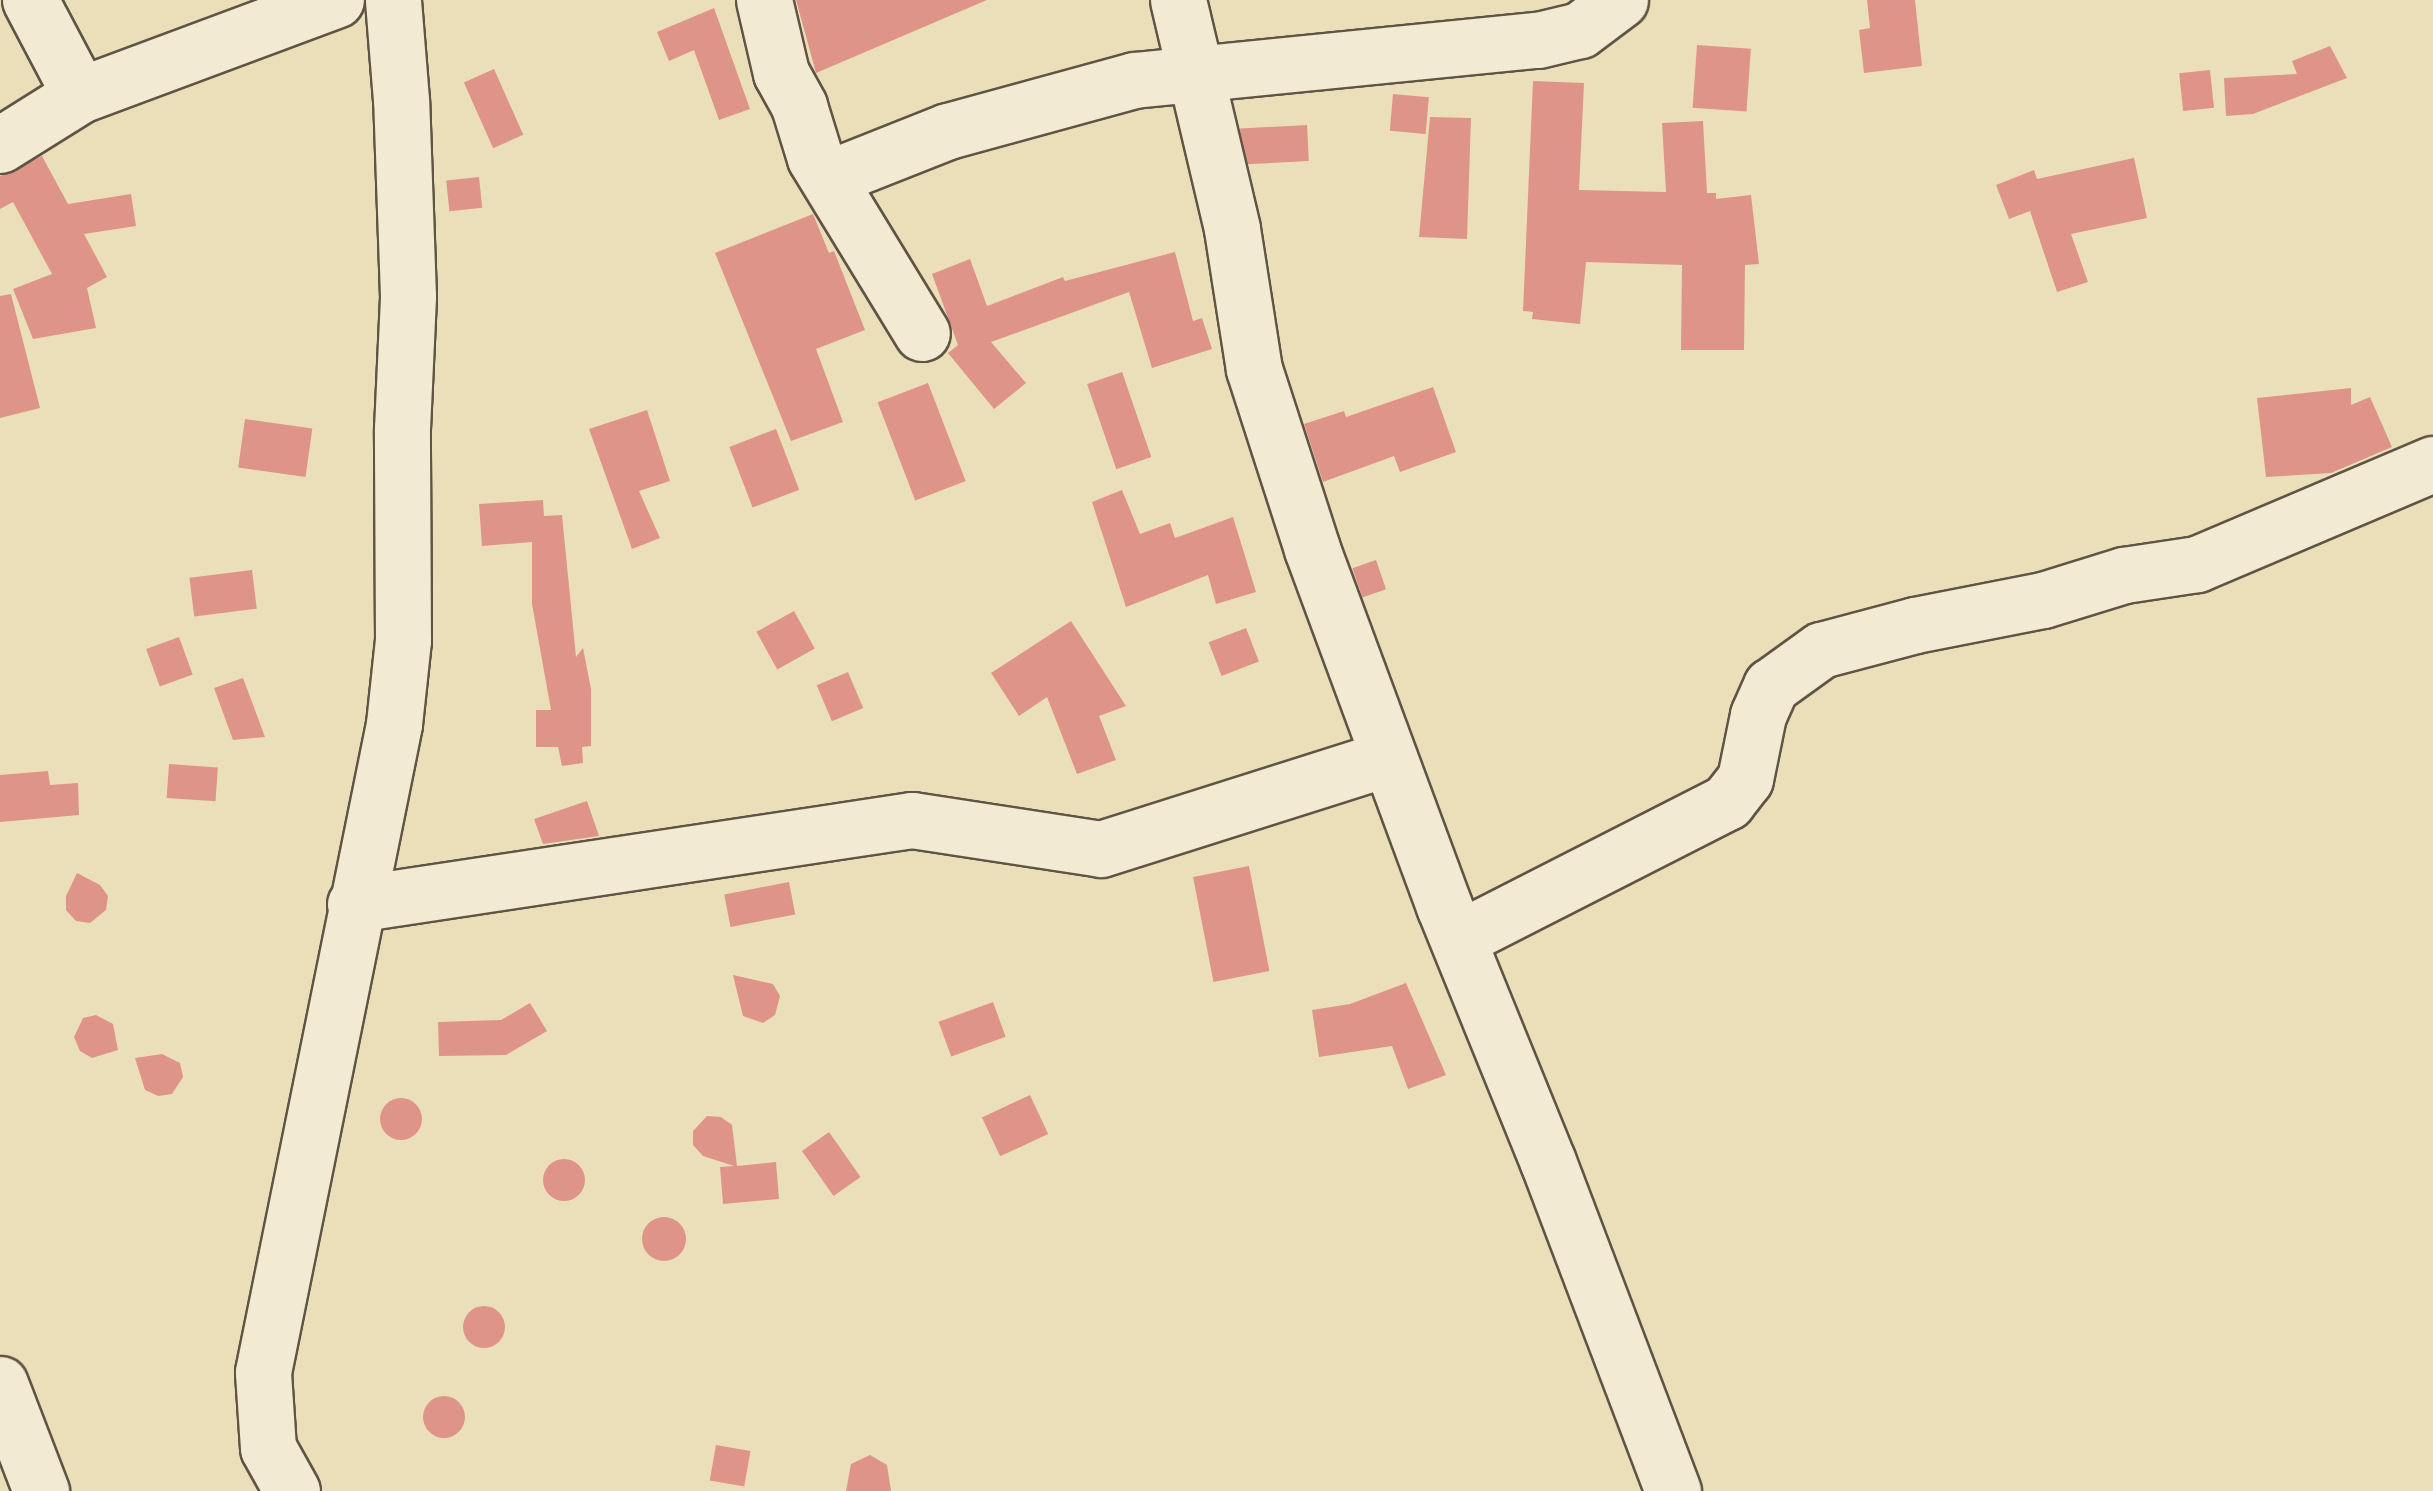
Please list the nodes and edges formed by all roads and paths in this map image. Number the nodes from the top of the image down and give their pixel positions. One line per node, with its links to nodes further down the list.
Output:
1 (30, 0): 8 (street)
2 (393, 0): 14 (street)
3 (764, 0): 10 (street)
4 (1178, 0): 7 (street)
5 (1620, 0): 7 (street)
6 (315, 4): 8 (street)
7 (1193, 70): 10 (street); 13 (street)
8 (80, 95): 9 (street)
9 (0, 145)
10 (829, 178): 11 (street)
11 (922, 333)
12 (2433, 464): 15 (street)
13 (1388, 758): 14 (street); 15 (street)
14 (355, 904): 18 (street)
15 (1460, 938): 19 (street)
16 (0, 1384): 17 (street)
17 (21, 1464)
18 (292, 1491)
19 (1673, 1491)

